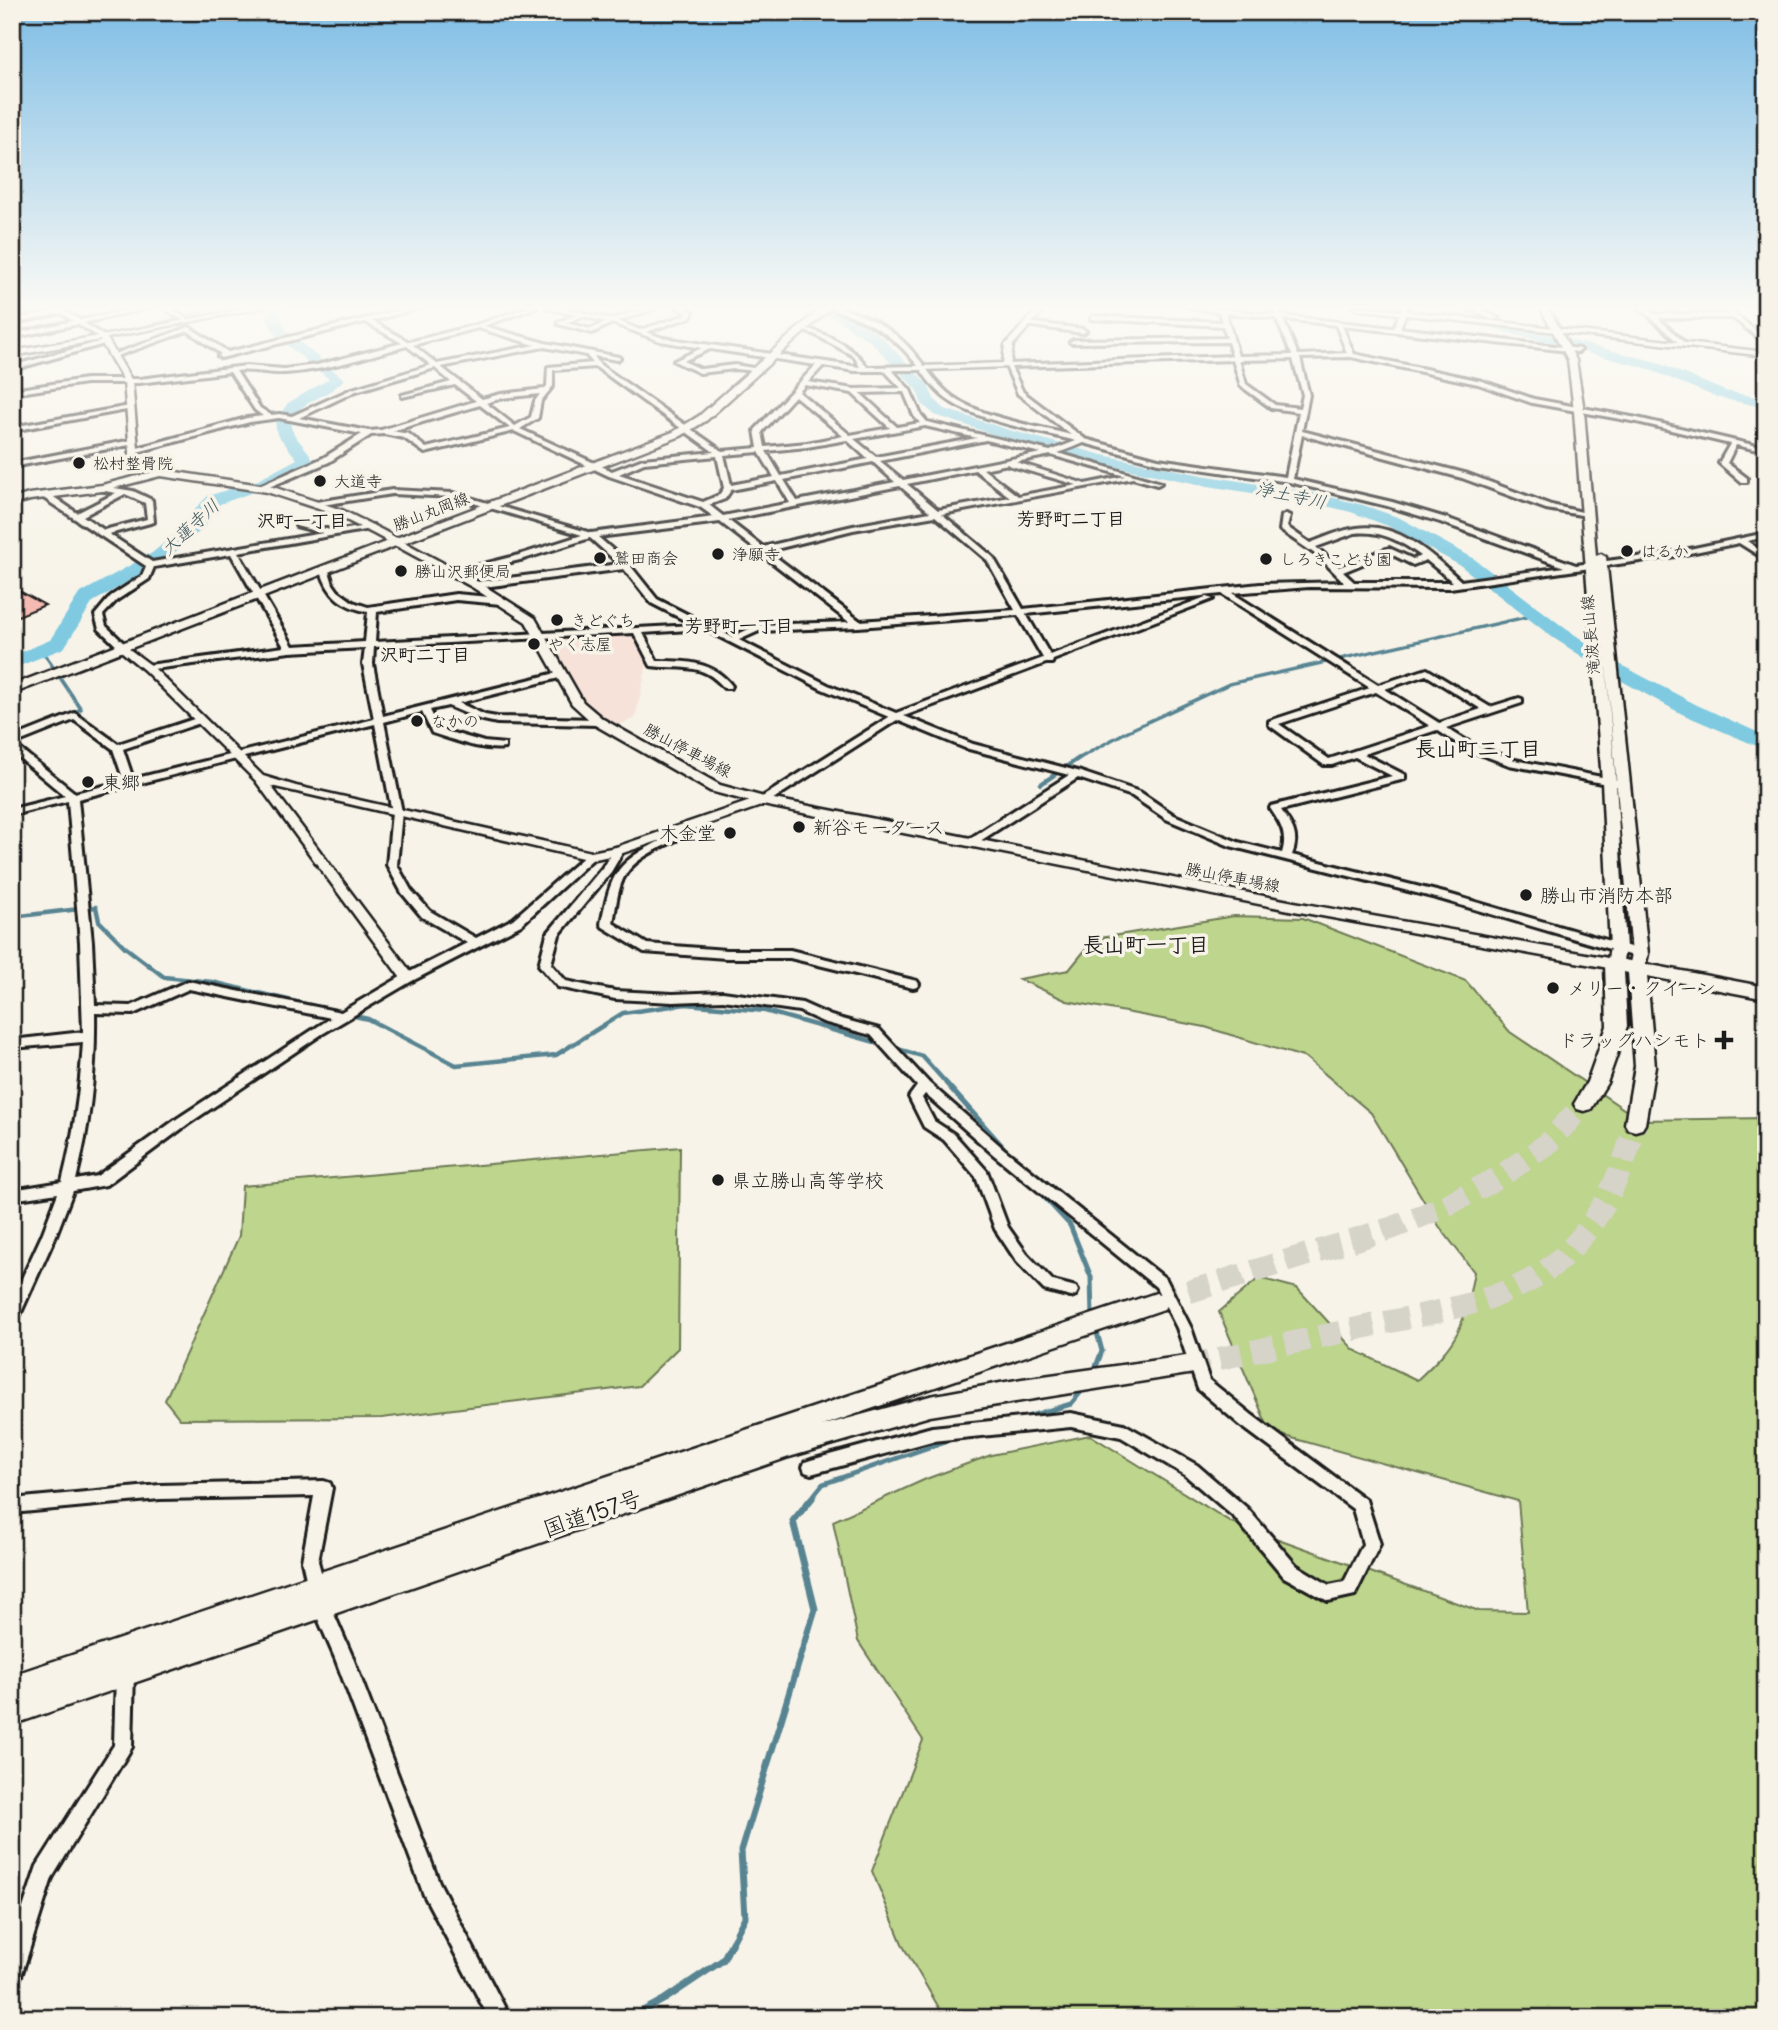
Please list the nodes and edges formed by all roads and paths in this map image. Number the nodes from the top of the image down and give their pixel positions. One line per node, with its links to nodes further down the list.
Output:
1 (130, 402): 19 (main road)
2 (252, 402): 22 (street)
3 (328, 402): 23 (street)
4 (485, 402): 18 (street)
5 (538, 402): 28 (street)
6 (650, 402): 27 (street)
7 (721, 402): 27 (main road, 勝山丸岡線)
8 (786, 402): 38 (street)
9 (806, 402): 33 (street)
10 (866, 402): 29 (street)
11 (912, 402): 25 (street)
12 (953, 402): 35 (street)
13 (1031, 402): 35 (street)
14 (1266, 402): 20 (street)
15 (1304, 402): 20 (street)
16 (1535, 402): 21 (street)
17 (1581, 402): 21 (main road, 滝波長山線)
18 (482, 403): 28 (street); 30 (street)
19 (130, 408): 26 (street); 37 (main road)
20 (1302, 410): 31 (street)
21 (1583, 412): 36 (street); 68 (main road, 滝波長山線); 86 (main road, 滝波長山線)
22 (269, 417): 23 (street); 37 (street)
23 (295, 417): 32 (street)
24 (12, 418): 26 (street)
25 (925, 424): 29 (street); 34 (street)
26 (14, 428)
27 (688, 428): 41 (street); 45 (main road, 勝山丸岡線)
28 (515, 429): 30 (street); 45 (street)
29 (895, 429): 33 (street)
30 (382, 432): 32 (street)
31 (1298, 432): 51 (street); 68 (street)
32 (369, 433): 57 (street)
33 (849, 438): 38 (street); 42 (street)
34 (990, 438): 40 (street); 42 (street)
35 (1083, 441): 40 (street); 51 (street)
36 (1733, 444): 39 (street); 52 (street)
37 (133, 447): 44 (street); 47 (main road, 勝山停車場線)
38 (762, 450): 41 (street); 50 (street)
39 (1766, 450)
40 (1053, 452): 43 (street); 49 (street)
41 (720, 453): 48 (street); 58 (street)
42 (875, 461): 50 (street); 54 (street)
43 (1007, 462): 46 (street); 55 (street)
44 (12, 464)
45 (595, 467): 48 (street); 66 (main road, 勝山丸岡線)
46 (977, 468): 54 (street); 61 (street)
47 (160, 473): 56 (street); 57 (main road, 勝山停車場線)
48 (612, 474): 64 (street)
49 (1133, 477): 53 (street); 55 (street)
50 (780, 479): 58 (street); 65 (street)
51 (1289, 480): 88 (street)
52 (1744, 480)
53 (1157, 483)
54 (900, 484): 65 (street); 67 (street)
55 (1082, 485): 61 (street)
56 (102, 488): 59 (street); 60 (street)
57 (262, 488): 63 (main road, 勝山停車場線)
58 (728, 488): 64 (street)
59 (124, 492): 69 (street); 74 (street)
60 (46, 495): 62 (street); 69 (street)
61 (1017, 499): 67 (street)
62 (12, 502)
63 (316, 504): 66 (street); 73 (main road, 勝山停車場線)
64 (703, 505): 71 (street)
65 (795, 505): 71 (street)
66 (491, 507): 76 (street); 78 (main road, 勝山丸岡線)
67 (939, 514): 81 (street); 99 (street)
68 (1587, 514): 86 (main road, 滝波長山線)
69 (77, 516): 74 (street)
70 (1286, 516): 80 (street)
71 (721, 519): 76 (street); 81 (street)
72 (299, 524): 75 (street)
73 (370, 527): 75 (street); 78 (main road, 勝山停車場線)
74 (103, 533): 85 (street)
75 (333, 534): 82 (street)
76 (591, 535): 87 (street); 91 (street)
77 (1766, 535): 79 (street)
78 (398, 542): 90 (main road, 勝山丸岡線); 91 (main road, 勝山停車場線)
79 (1742, 542): 84 (street); 86 (street)
80 (1309, 546): 83 (street); 89 (street)
81 (760, 550): 100 (street)
82 (234, 552): 85 (street); 96 (street)
83 (1428, 556): 89 (street); 94 (street)
84 (1766, 558)
85 (150, 565): 106 (street)
86 (1596, 565): 88 (street); 112 (main road, 滝波長山線); 112 (main road, 滝波長山線)
87 (626, 566): 92 (street); 101 (street)
88 (1576, 568): 94 (street)
89 (1340, 570): 93 (street)
90 (325, 571): 96 (main road, 勝山丸岡線); 98 (street)
91 (452, 573): 92 (main road, 勝山停車場線)
92 (476, 584): 97 (main road, 勝山停車場線)
93 (1351, 584): 94 (street); 95 (street)
94 (1460, 584)
95 (1225, 592): 99 (street); 108 (street); 113 (street)
96 (257, 597): 106 (main road, 勝山丸岡線); 107 (street)
97 (501, 601): 98 (street); 103 (main road, 勝山停車場線)
98 (373, 610): 105 (street)
99 (1023, 612): 100 (street); 108 (street)
100 (858, 624): 104 (street)
101 (703, 627): 102 (street); 104 (street)
102 (638, 632): 103 (street); 111 (street)
103 (542, 636): 105 (street); 110 (main road, 勝山停車場線)
104 (731, 640): 119 (street)
105 (371, 644): 107 (street); 121 (street)
106 (125, 649): 109 (street); 114 (main road, 勝山丸岡線)
107 (290, 649): 109 (street)
108 (1049, 661): 119 (street)
109 (148, 668): 120 (street)
110 (560, 675): 116 (street); 122 (main road, 勝山停車場線)
111 (727, 686)
112 (1606, 686): 131 (main road, 滝波長山線); 133 (main road, 滝波長山線)
113 (1376, 687): 118 (street); 123 (street); 128 (street)
114 (12, 690)
115 (1519, 701): 118 (street)
116 (450, 703): 117 (street); 122 (street)
117 (425, 709): 121 (street); 125 (street)
118 (1489, 710): 123 (street)
119 (898, 715): 129 (street); 135 (street)
120 (201, 720): 126 (street); 127 (street)
121 (378, 721): 127 (street); 137 (street)
122 (599, 722): 135 (main road, 勝山停車場線)
123 (1440, 728): 128 (street); 131 (street)
124 (13, 746): 126 (street); 134 (street)
125 (502, 746)
126 (117, 748): 132 (street)
127 (236, 755): 130 (street); 132 (street)
128 (1358, 755): 142 (street)
129 (1077, 774): 139 (street); 142 (street)
130 (259, 778): 137 (street); 146 (street)
131 (1609, 782): 133 (street); 144 (main road, 滝波長山線)
132 (130, 783): 134 (street)
133 (1624, 784): 145 (main road, 滝波長山線)
134 (73, 797): 136 (street); 149 (street)
135 (763, 800): 138 (street); 139 (main road, 勝山停車場線)
136 (12, 812)
137 (397, 812): 141 (street); 143 (street)
138 (693, 826): 140 (street); 147 (street)
139 (973, 841): 144 (main road, 勝山停車場線)
140 (619, 850): 141 (street); 153 (street)
141 (591, 856): 143 (street)
142 (1285, 858): 144 (street)
143 (476, 943): 146 (street)
144 (1616, 956): 145 (main road); 154 (main road)
145 (1638, 960): 148 (main road); 155 (main road)
146 (408, 978): 150 (street)
147 (913, 984)
148 (1766, 993)
149 (88, 1009): 150 (street); 151 (street)
150 (342, 1016): 156 (street)
151 (88, 1036): 152 (street); 156 (street)
152 (12, 1044)
153 (924, 1086): 158 (street); 162 (street)
154 (1584, 1104)
155 (1635, 1124)
156 (68, 1186): 157 (street); 160 (street)
157 (12, 1195)
158 (1071, 1291)
159 (1156, 1302): 164 (main road, 国道157号)
160 (12, 1317)
161 (1186, 1366): 164 (main road, 国道157号)
162 (811, 1466)
163 (12, 1506): 164 (street)
164 (318, 1596): 165 (main road, 国道157号); 169 (street)
165 (125, 1662): 166 (main road, 国道157号); 167 (main road, 国道157号); 168 (street)
166 (12, 1689)
167 (12, 1712)
168 (12, 1973)
169 (499, 2018)

